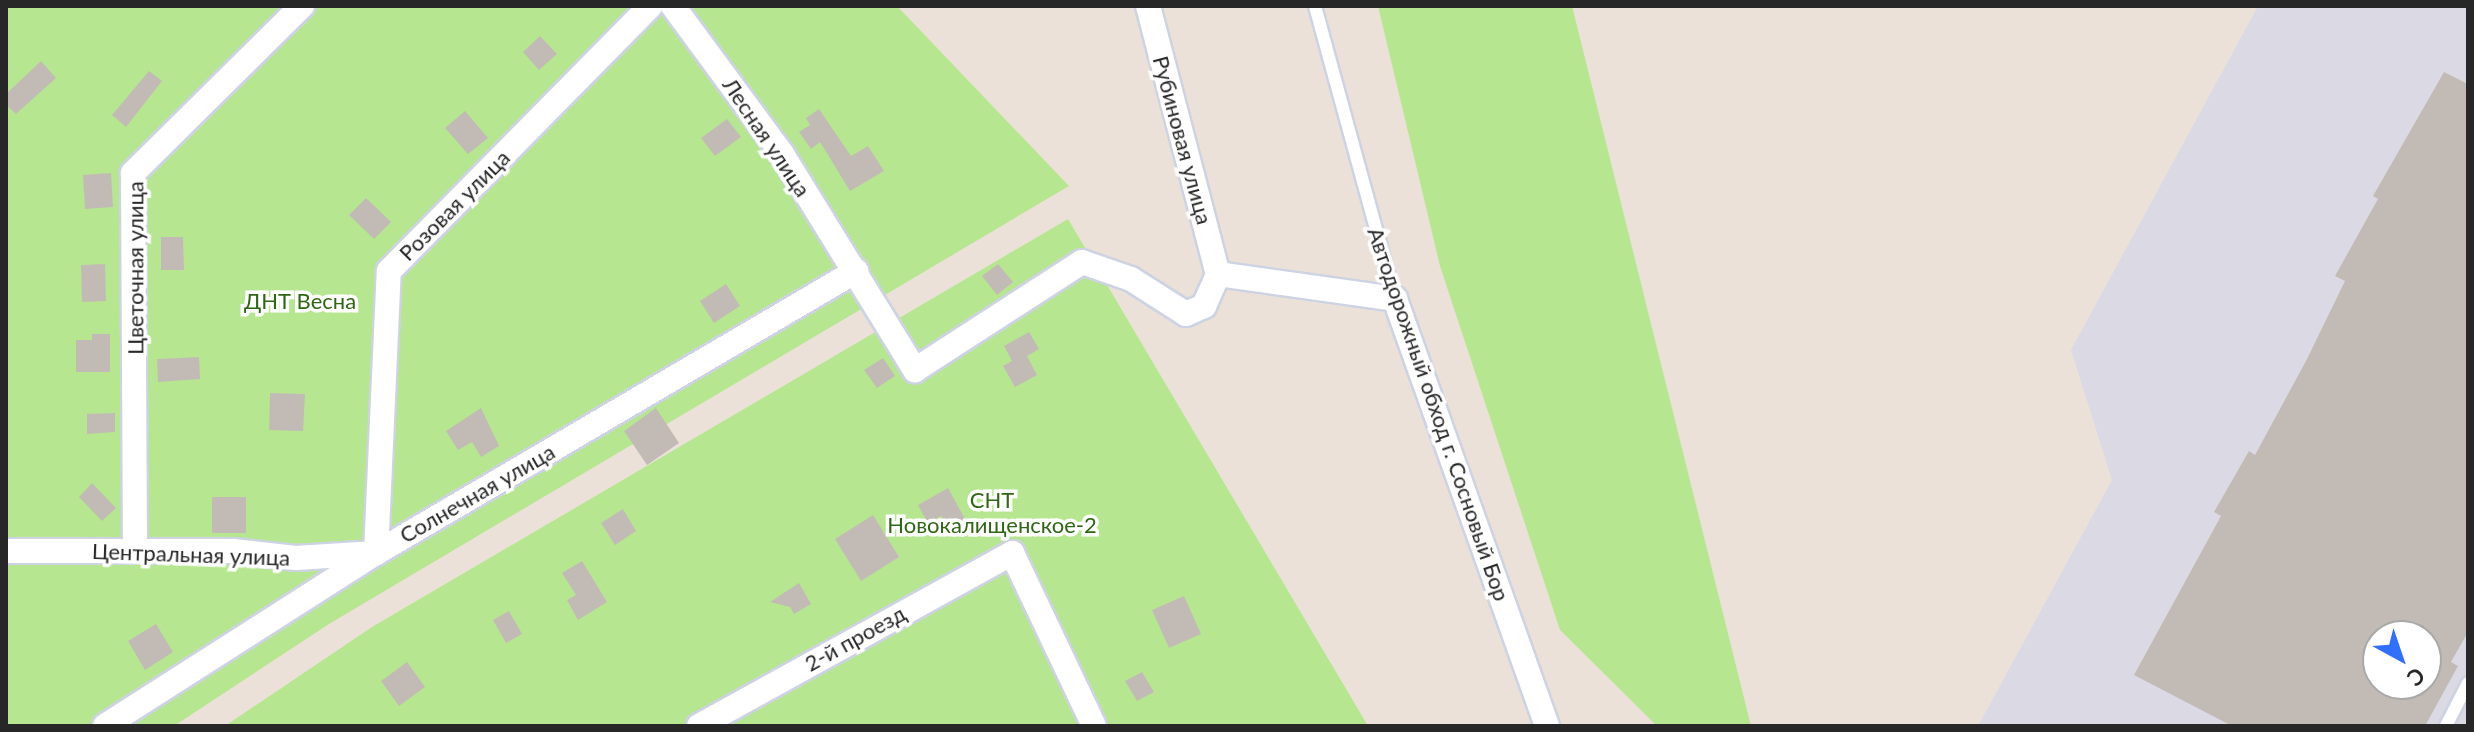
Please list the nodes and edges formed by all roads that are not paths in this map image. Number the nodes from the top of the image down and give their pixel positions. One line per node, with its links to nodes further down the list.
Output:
1 (302, 6): 10 (street, Цветочная улица)
2 (650, 6): 11 (street, Розовая улица)
3 (673, 6): 6 (street, Лесная улица)
4 (1148, 6): 7 (street, Рубиновая улица)
5 (1315, 6): 8 (lane, Автодорожный обход г. Сосновый Бор)
6 (856, 271): 7 (street, Лесная улица); 11 (street, Солнечная улица)
7 (1218, 274): 8 (street)
8 (1395, 299): 16 (street, Автодорожный обход г. Сосновый Бор)
9 (6, 551): 10 (street, Центральная улица)
10 (135, 551): 11 (street, Центральная улица)
11 (376, 553): 13 (street, Солнечная улица)
12 (2468, 683): 17 (lane)
13 (105, 726)
14 (699, 726): 15 (street, 2-й проезд)
15 (1094, 726)
16 (1547, 726)
17 (2446, 726)

